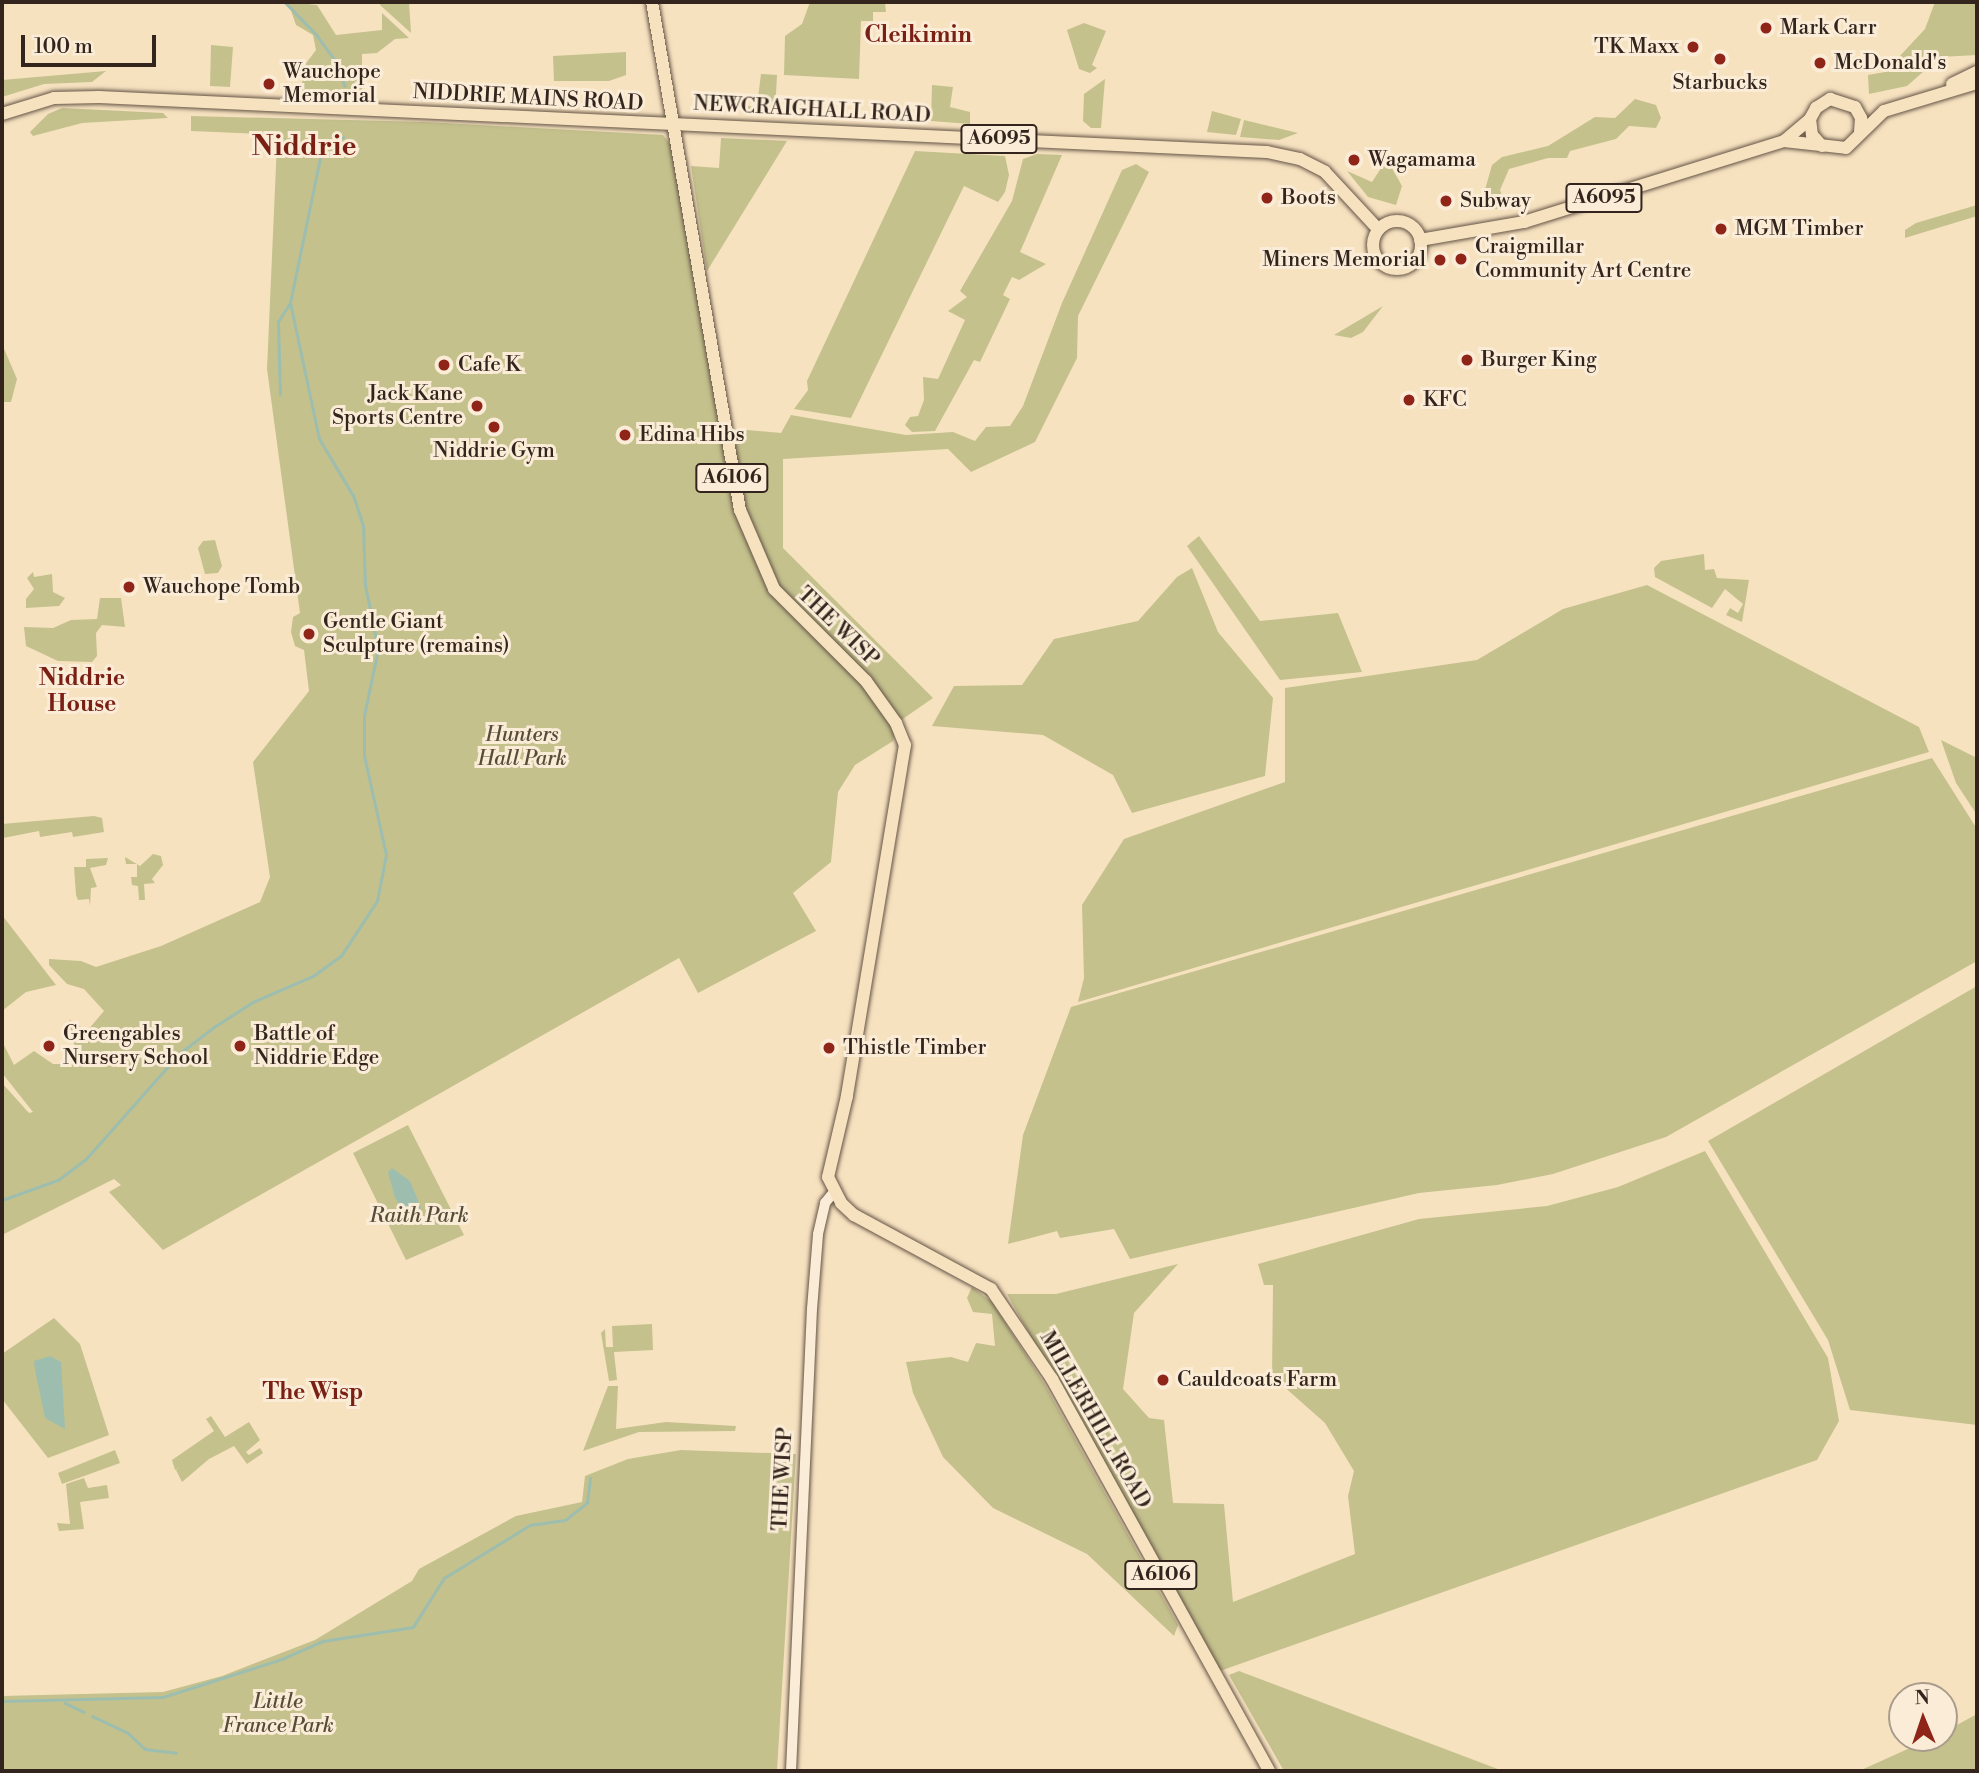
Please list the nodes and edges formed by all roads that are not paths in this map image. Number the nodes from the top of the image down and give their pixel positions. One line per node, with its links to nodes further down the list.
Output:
1 (652, 2): 9 (main road, A6106)
2 (1977, 72): 4 (main road)
3 (1977, 83): 4 (main road, A6095)
4 (1924, 98): 6 (main road, A6095)
5 (1855, 107): 6 (main road, A6095); 8 (main road, A6095); 10 (main road)
6 (1884, 111): 10 (main road, A6095)
7 (2, 114): 9 (main road, NIDDRIE MAINS ROAD / A6095)
8 (1810, 119): 11 (main road, A6095); 12 (main road)
9 (677, 123): 13 (main road, NEWCRAIGHALL ROAD / A6095); 15 (main road, THE WISP / A6106)
10 (1860, 132): 12 (main road, A6095)
11 (1784, 141): 12 (main road, A6095); 14 (main road, A6095)
12 (1823, 147)
13 (1378, 229): 14 (main road); 14 (main road)
14 (1420, 240)
15 (834, 1192): 16 (street, THE WISP); 17 (main road, MILLERHILL ROAD / A6106)
16 (792, 1771)
17 (1269, 1771)

